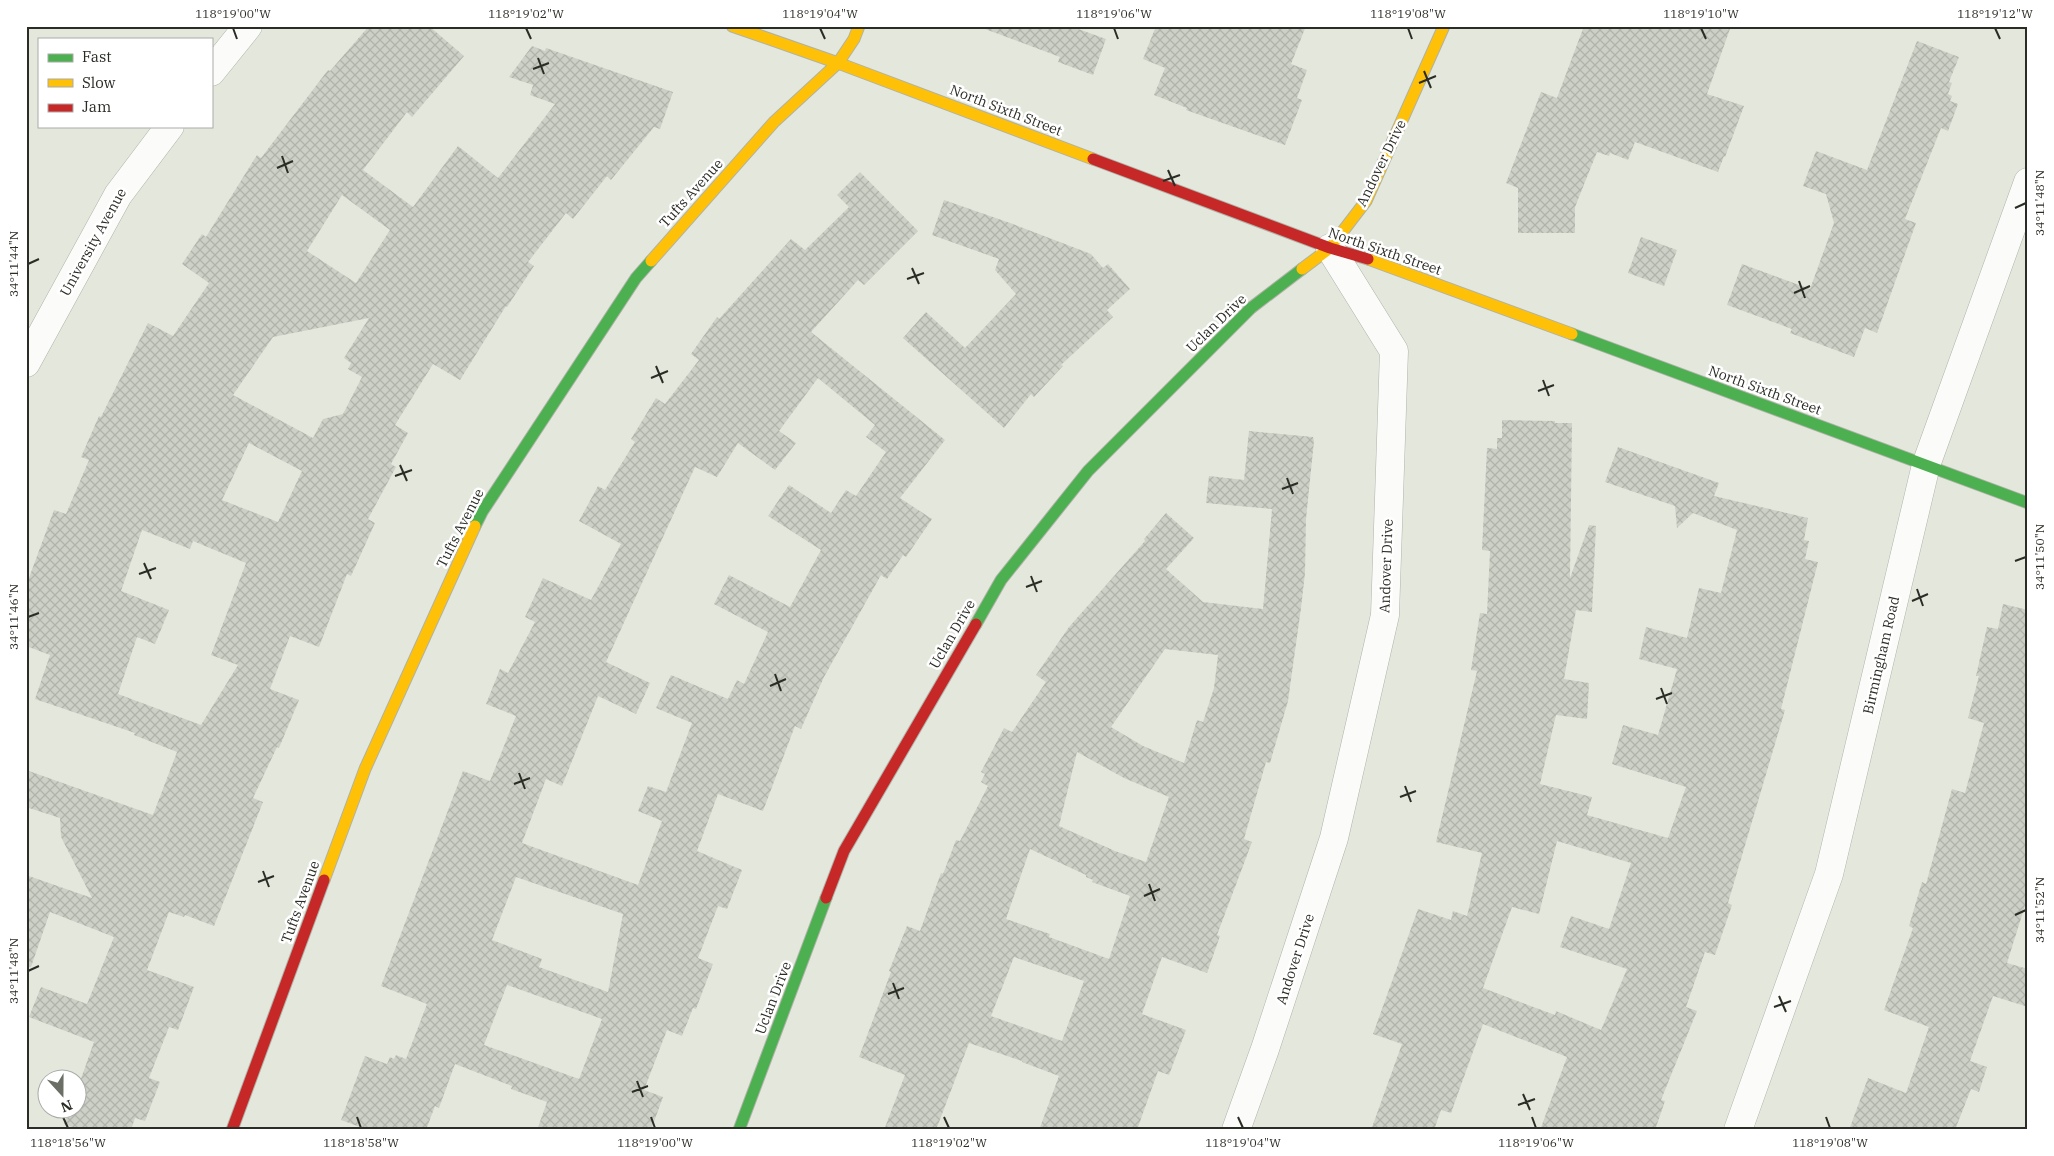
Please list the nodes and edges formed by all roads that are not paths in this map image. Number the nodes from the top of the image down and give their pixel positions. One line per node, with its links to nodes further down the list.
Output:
1 (248, 26): 6 (street)
2 (732, 26): 5 (street, North Sixth Street)
3 (860, 26): 5 (street, Tufts Avenue)
4 (1444, 26): 9 (street, Andover Drive)
5 (838, 63): 9 (street, North Sixth Street); 13 (street, Tufts Avenue)
6 (212, 71)
7 (168, 128): 10 (street, University Avenue)
8 (2028, 182): 11 (street, Birmingham Road)
9 (1330, 248): 11 (street, North Sixth Street); 14 (street, Uclan Drive); 15 (street, Andover Drive)
10 (26, 363)
11 (1926, 466): 12 (street, North Sixth Street); 16 (street, Birmingham Road)
12 (2028, 503)
13 (232, 1130)
14 (739, 1130)
15 (1236, 1130)
16 (1738, 1130)

